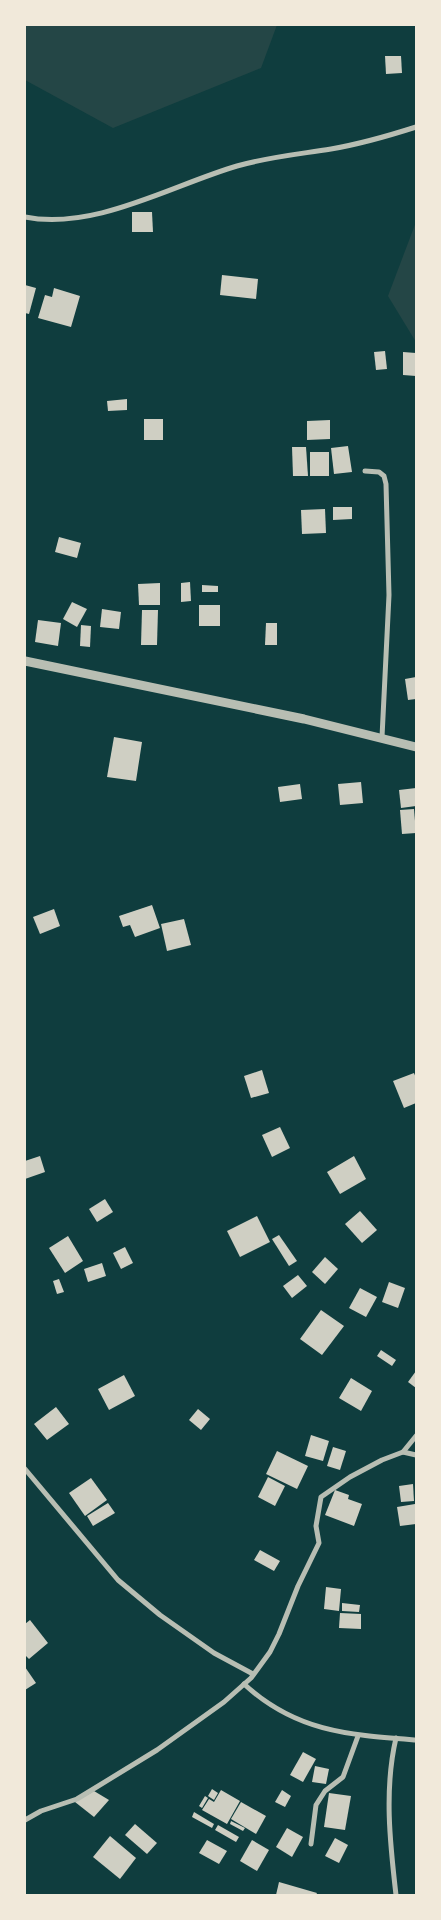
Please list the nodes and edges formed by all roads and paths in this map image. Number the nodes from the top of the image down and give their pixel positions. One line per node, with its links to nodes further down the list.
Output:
1 (416, 127): 2 (street)
2 (25, 217)
3 (365, 471): 5 (street)
4 (25, 661): 5 (street)
5 (382, 737): 6 (street)
6 (416, 747)
7 (416, 1436): 8 (street)
8 (403, 1452): 9 (street); 11 (street)
9 (416, 1455)
10 (25, 1469): 11 (street)
11 (253, 1674): 12 (street)
12 (244, 1684): 13 (street); 16 (street)
13 (358, 1736): 14 (street); 17 (street)
14 (396, 1738): 15 (street); 18 (street)
15 (416, 1740)
16 (25, 1820)
17 (311, 1844)
18 (396, 1895)

